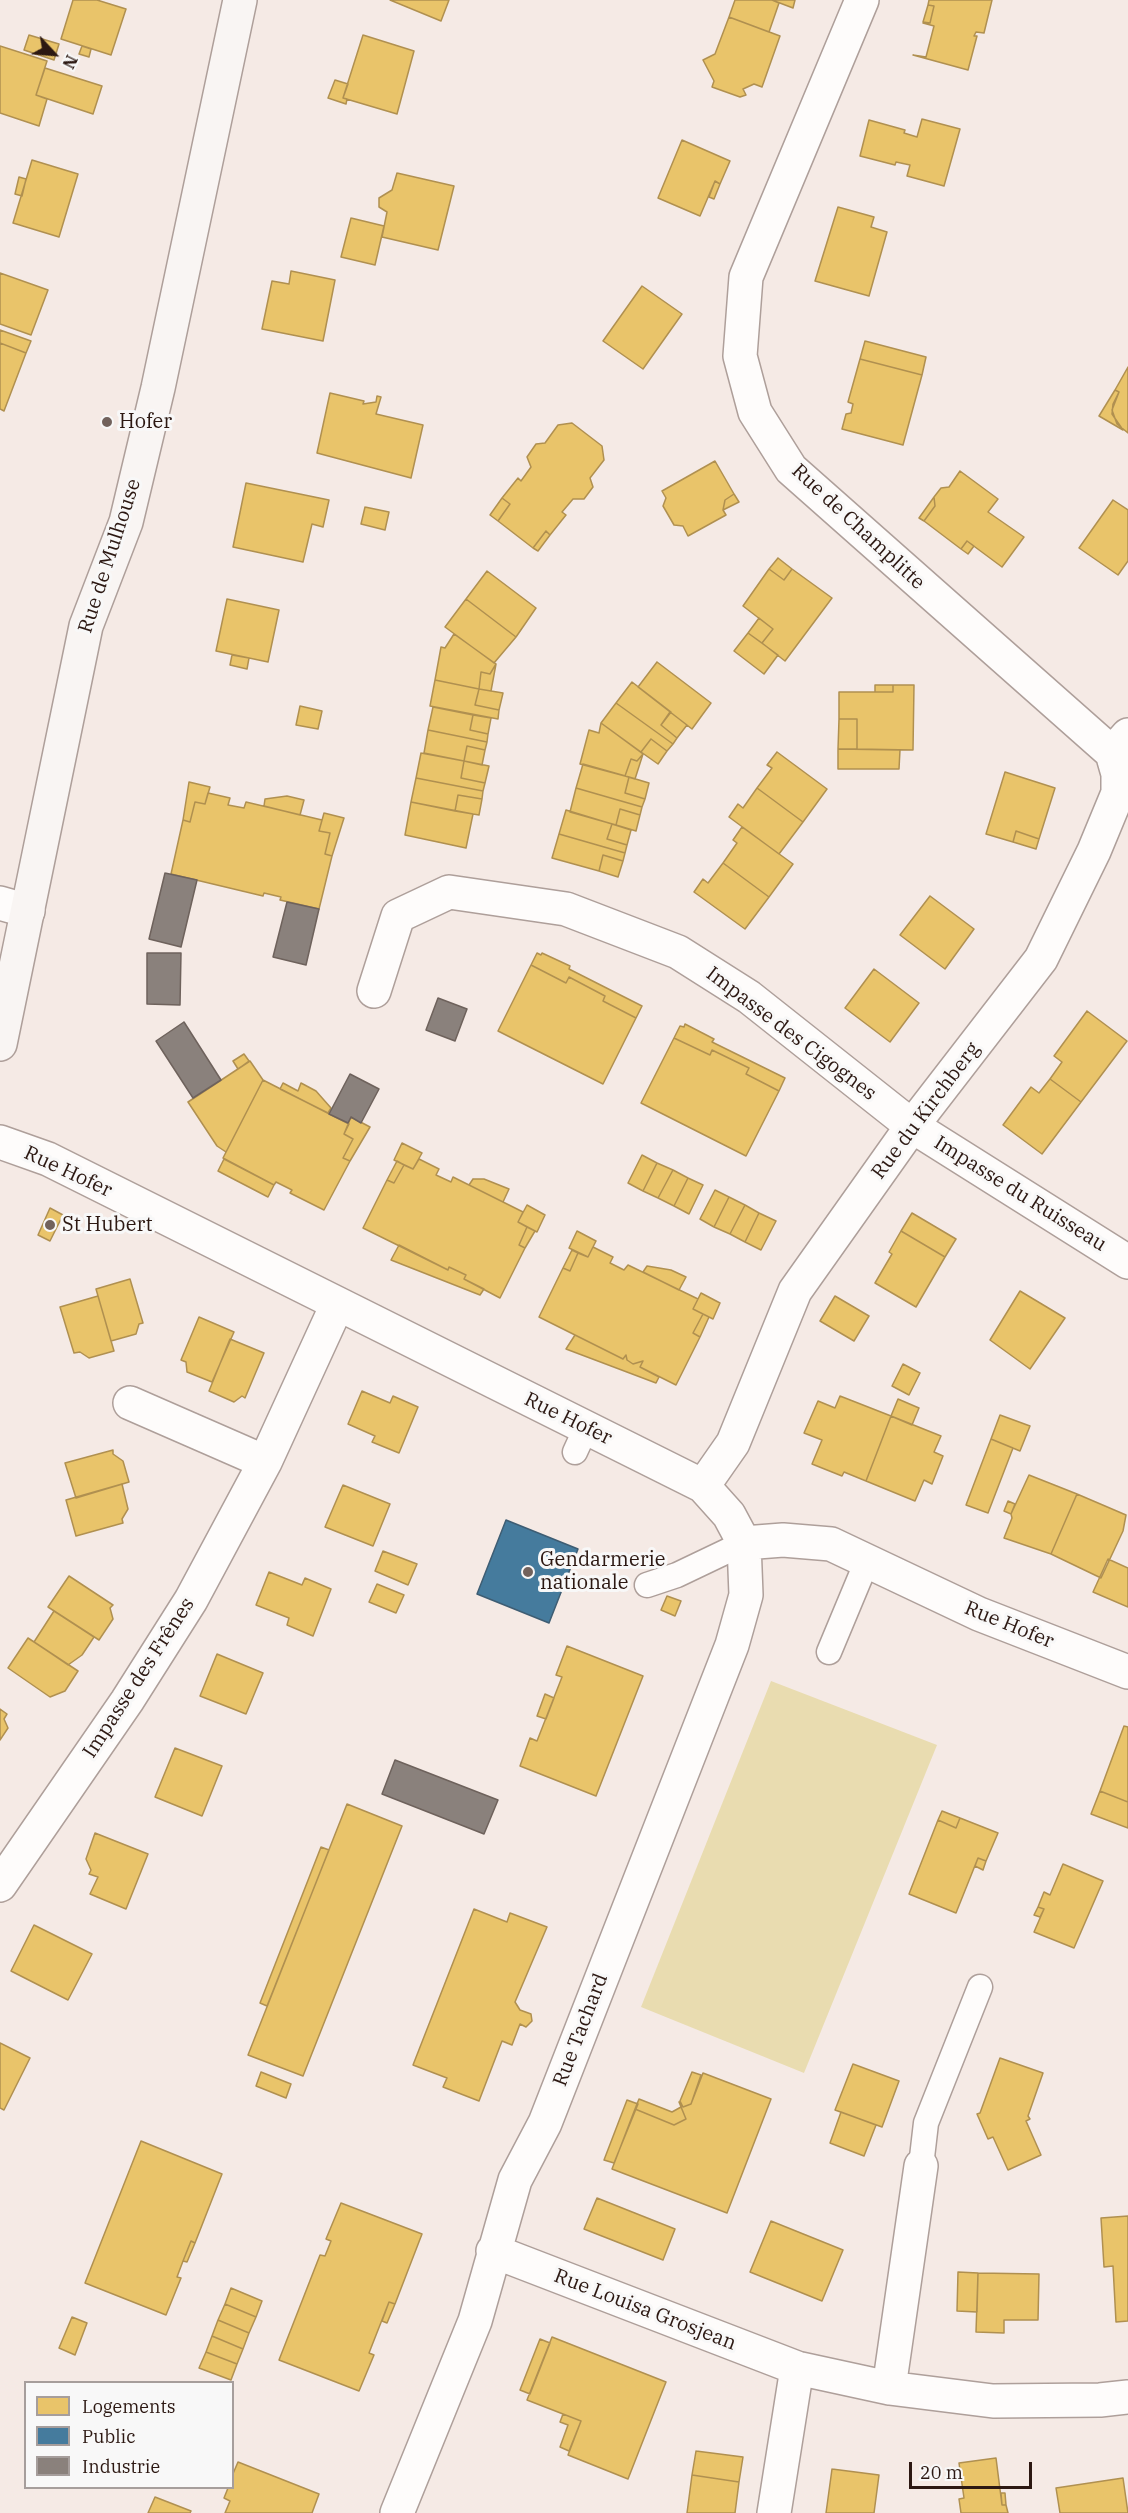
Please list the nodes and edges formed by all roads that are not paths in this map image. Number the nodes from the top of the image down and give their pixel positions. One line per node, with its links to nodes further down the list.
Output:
1 (240, 0): 4 (main road, Rue de Mulhouse)
2 (862, 0): 3 (street, Rue de Champlitte)
3 (1120, 744): 7 (street, Rue du Kirchberg)
4 (14, 907): 6 (main road, Rue de Mulhouse)
5 (374, 991): 7 (street, Impasse des Cigognes)
6 (0, 1044)
7 (912, 1126): 9 (street, Impasse du Ruisseau); 13 (street, Rue du Kirchberg)
8 (0, 1142): 10 (street, Rue Hofer)
9 (1128, 1262)
10 (337, 1305): 12 (street, Impasse des Frênes); 13 (street, Rue Hofer)
11 (130, 1403): 12 (street)
12 (265, 1462): 19 (street, Impasse des Frênes)
13 (703, 1486): 14 (street, Rue Hofer)
14 (744, 1543): 15 (street, Rue Hofer); 16 (lane); 22 (street, Rue Tachard)
15 (867, 1561): 17 (lane); 18 (street, Rue Hofer)
16 (647, 1585)
17 (829, 1652)
18 (1128, 1672)
19 (0, 1885)
20 (980, 1987): 21 (lane)
21 (921, 2166): 24 (street)
22 (493, 2251): 23 (street, Rue Louisa Grosjean); 26 (street, Rue Tachard)
23 (797, 2368): 24 (street, Rue Louisa Grosjean); 27 (street)
24 (889, 2388): 25 (street, Rue Louisa Grosjean)
25 (1128, 2397)
26 (396, 2513)
27 (774, 2513)

